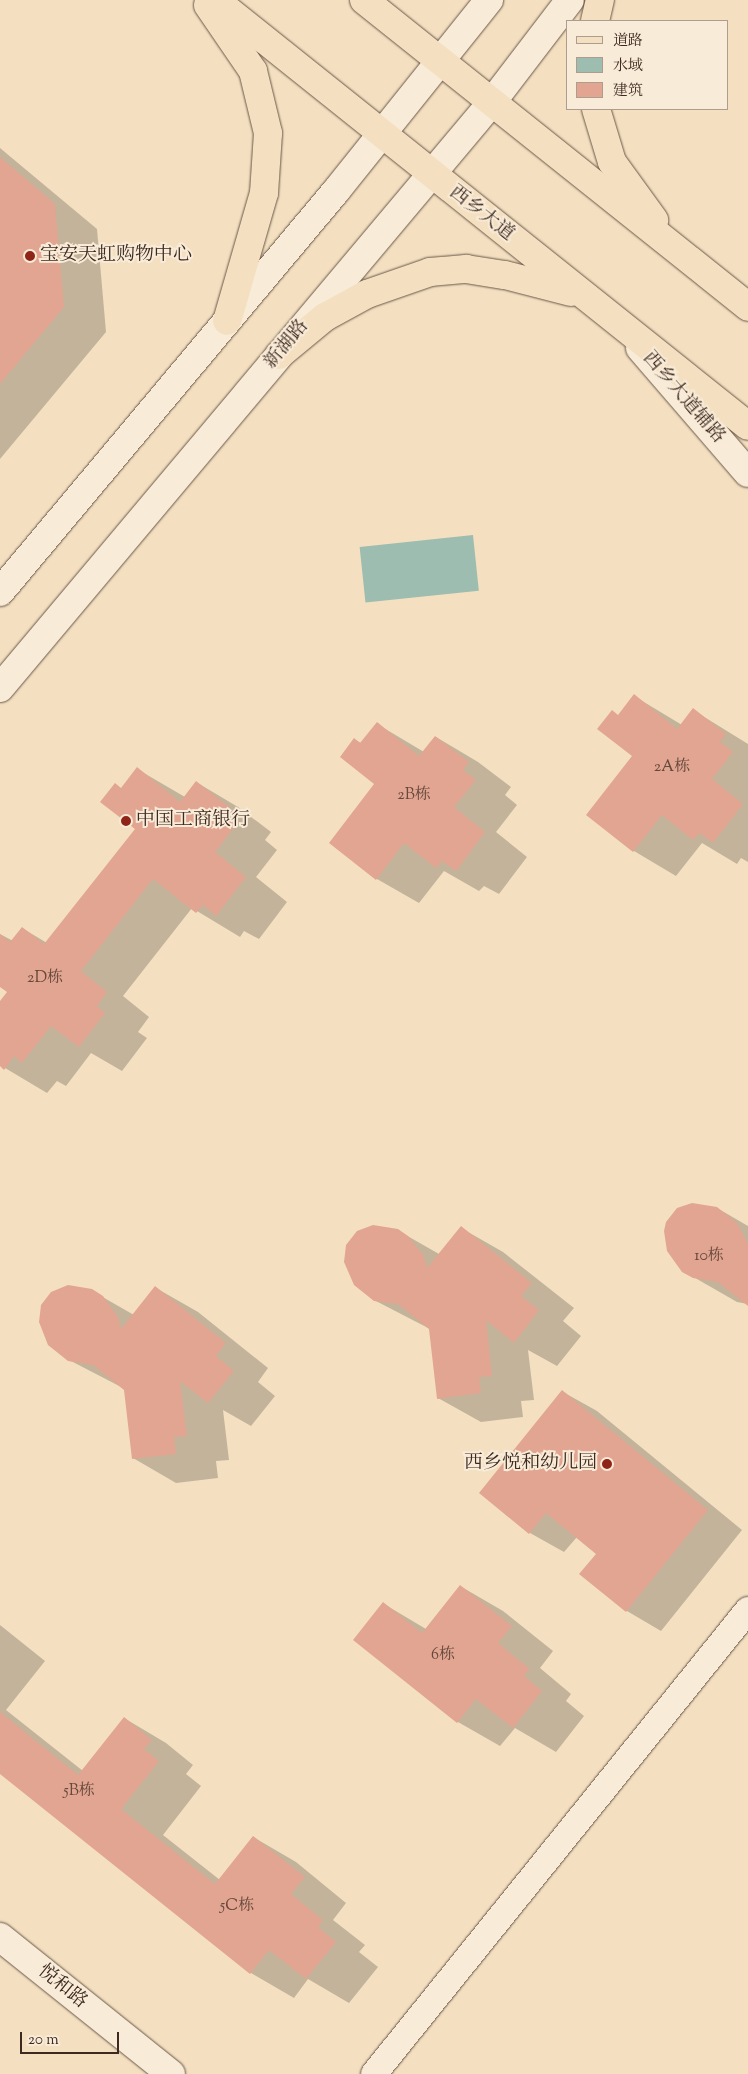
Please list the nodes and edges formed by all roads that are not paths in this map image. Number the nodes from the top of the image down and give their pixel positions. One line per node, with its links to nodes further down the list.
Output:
1 (205, 0): 16 (main road)
2 (215, 0): 11 (main road, 西乡大道)
3 (364, 0): 8 (main road)
4 (489, 0): 8 (main road)
5 (570, 0): 9 (main road, 新湖路)
6 (600, 0): 7 (main road)
7 (595, 20)
8 (441, 62): 9 (main road); 11 (main road)
9 (492, 102): 12 (main road, 新湖路); 13 (main road)
10 (596, 110): 13 (main road)
11 (382, 136): 12 (main road, 西乡大道); 16 (main road)
12 (431, 175): 14 (main road, 西乡大道); 18 (main road, 新湖路)
13 (672, 246): 15 (main road)
14 (583, 296): 17 (main road, 西乡大道); 18 (main road)
15 (748, 307)
16 (227, 321): 21 (main road)
17 (618, 323): 19 (main road, 西乡大道); 20 (main road, 西乡大道辅路)
18 (279, 355): 22 (main road, 新湖路)
19 (748, 426)
20 (748, 474)
21 (0, 592)
22 (0, 688)
23 (748, 1610): 26 (street)
24 (0, 1937): 25 (main road, 悦和路)
25 (170, 2074)
26 (374, 2074)

